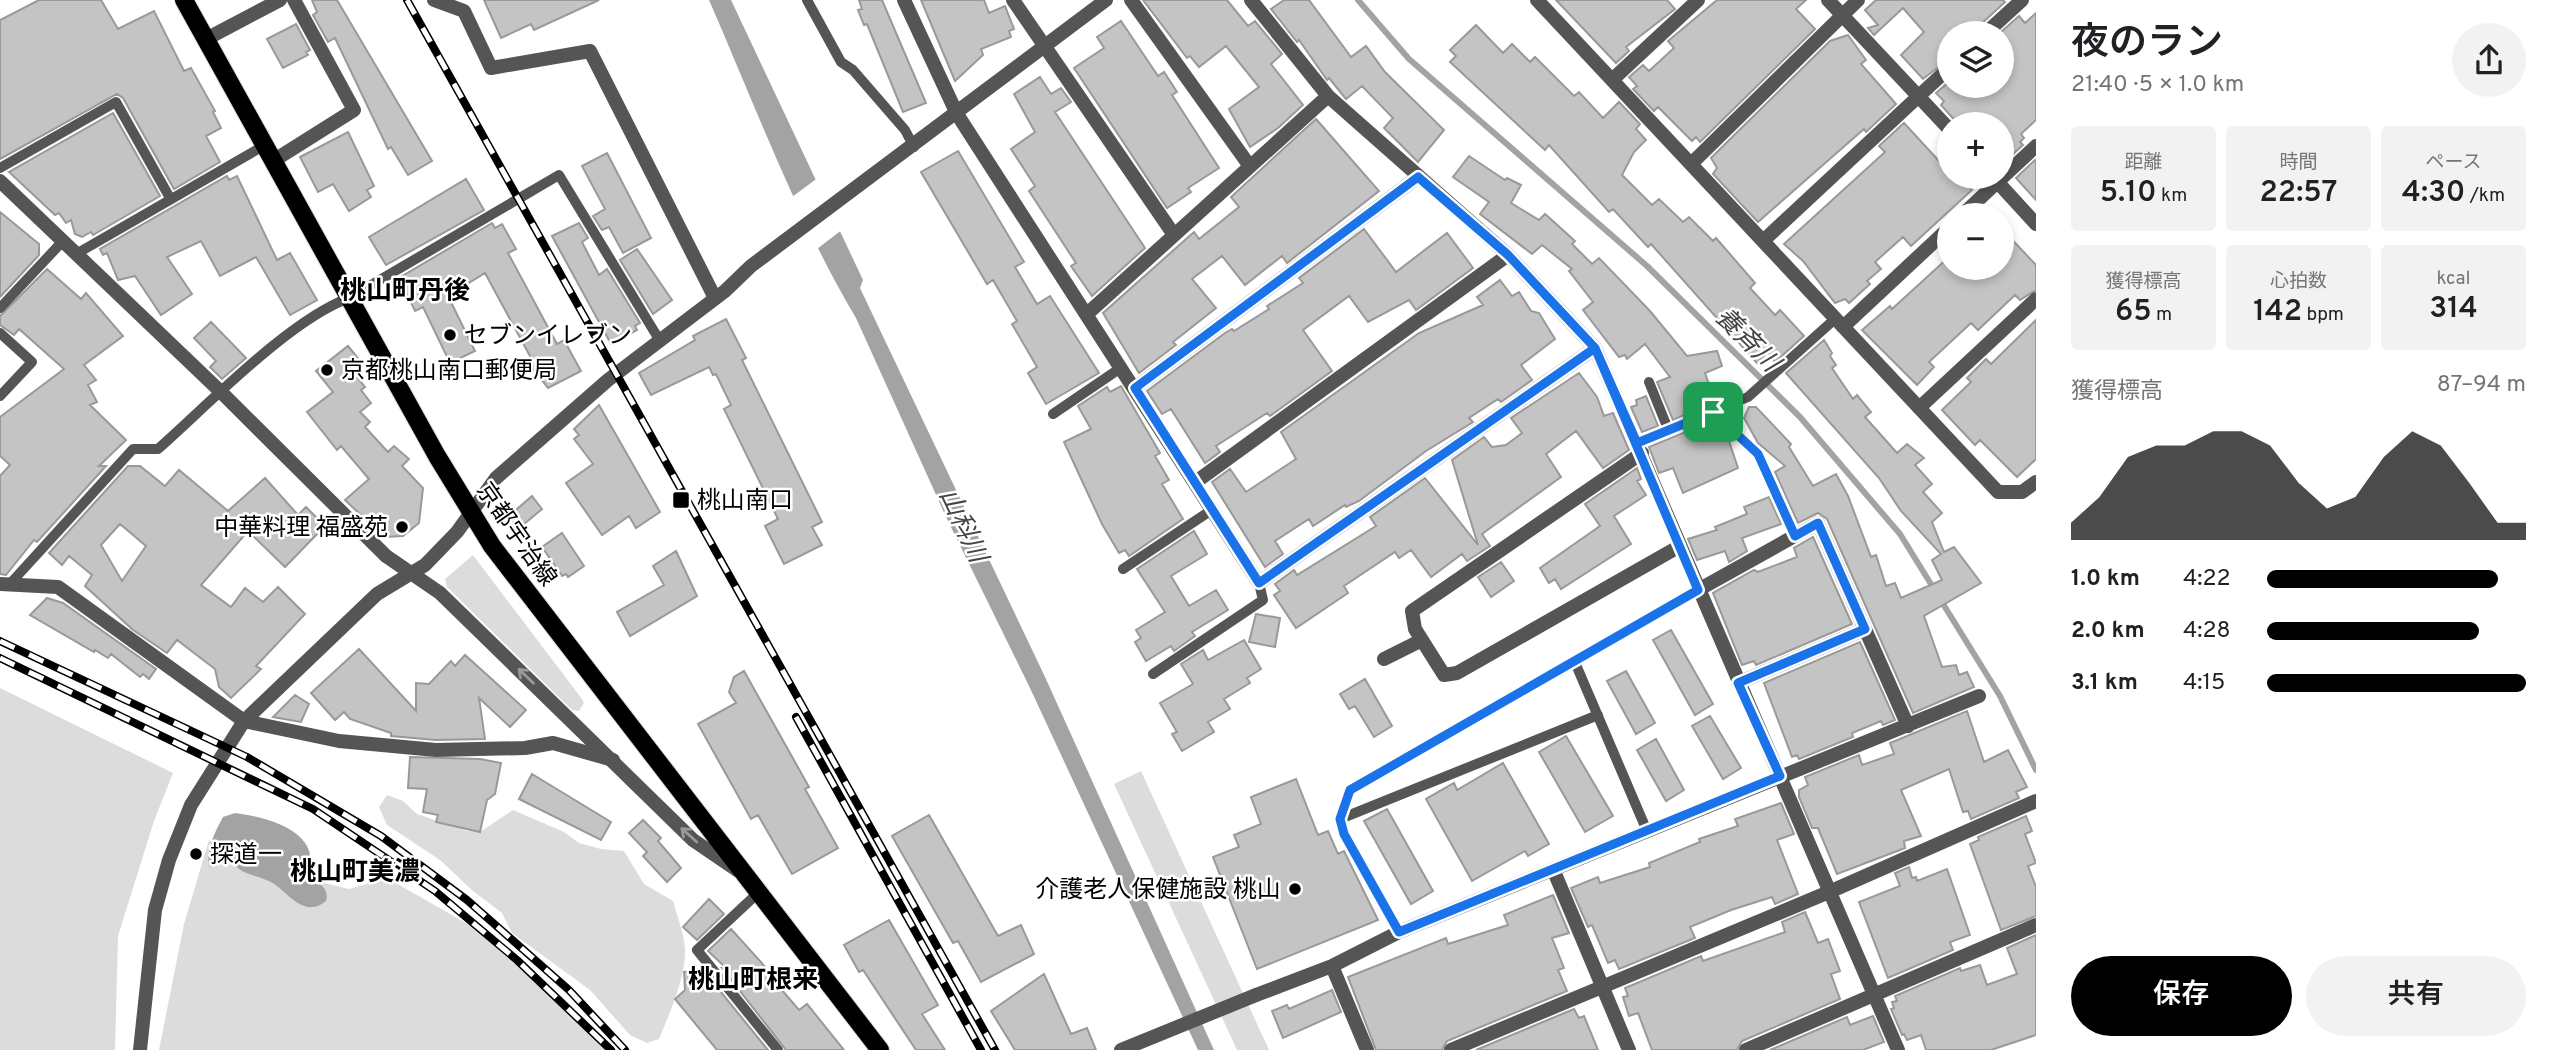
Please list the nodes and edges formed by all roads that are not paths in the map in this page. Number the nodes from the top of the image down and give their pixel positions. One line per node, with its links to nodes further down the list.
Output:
1 (184, 0): 18 (main road, 京都宇治線)
2 (280, 0): 18 (street)
3 (294, 0): 28 (street)
4 (433, 0): 47 (street)
5 (807, 0): 26 (lane)
6 (904, 0): 24 (street)
7 (1013, 0): 19 (street)
8 (1106, 0): 19 (street)
9 (1131, 0): 31 (street)
10 (1251, 0): 22 (street)
11 (1538, 0): 21 (street)
12 (1698, 0): 21 (street)
13 (1828, 0): 16 (street)
14 (1858, 0): 16 (street)
15 (2022, 0): 17 (street)
16 (1841, 15): 23 (street); 29 (street)
17 (1999, 21)
18 (206, 39): 28 (main road, 京都宇治線)
19 (1045, 47): 24 (street); 40 (street)
20 (1937, 79): 23 (street)
21 (1612, 80): 29 (street)
22 (1328, 96): 31 (street); 33 (street)
23 (1918, 96): 25 (street); 42 (street)
24 (957, 114): 26 (street); 50 (street)
25 (1937, 116)
26 (914, 146): 47 (street)
27 (2036, 146): 30 (street)
28 (269, 153): 37 (lane); 46 (main road, 京都宇治線)
29 (1691, 164): 42 (street)
30 (2014, 164)
31 (1249, 165): 40 (street)
32 (0, 168): 37 (lane)
33 (1418, 177): 45 (street); 57 (street)
34 (0, 181): 43 (street)
35 (1986, 189): 38 (street)
36 (2004, 189): 39 (street)
37 (170, 198): 44 (lane)
38 (1973, 203)
39 (2036, 224)
40 (1174, 235): 50 (street)
41 (1937, 238): 51 (street)
42 (1763, 241): 51 (street)
43 (62, 242): 44 (street); 49 (lane)
44 (76, 254): 58 (street)
45 (1508, 255): 54 (street); 65 (street)
46 (349, 298): 53 (lane); 58 (lane); 68 (main road, 京都宇治線)
47 (715, 298): 53 (street)
48 (2036, 299): 60 (street)
49 (0, 308)
50 (1087, 314): 55 (street)
51 (1839, 323): 60 (street); 61 (lane)
52 (0, 333): 59 (lane)
53 (660, 341): 68 (street)
54 (1595, 348): 64 (street); 73 (street)
55 (1122, 367): 57 (street); 62 (lane)
56 (1649, 382): 63 (lane)
57 (1135, 388): 65 (street)
58 (222, 393): 72 (street); 74 (lane)
59 (0, 396)
60 (1919, 408): 66 (street)
61 (1713, 412): 63 (lane); 69 (lane)
62 (1053, 414)
63 (1668, 429): 64 (lane)
64 (1639, 448): 70 (street); 77 (street)
65 (1197, 481): 67 (street)
66 (2036, 482)
67 (1213, 509): 71 (lane); 73 (street)
68 (471, 513): 72 (street); 92 (main road, 京都宇治線)
69 (1795, 536): 75 (street); 76 (street)
70 (1680, 546): 75 (street); 77 (street)
71 (1123, 569)
72 (411, 572): 84 (street); 86 (street, one-way to 72)
73 (1259, 583): 80 (lane)
74 (4, 585): 84 (street)
75 (1698, 590): 79 (lane); 81 (street)
76 (1865, 629): 81 (street); 85 (street)
77 (1422, 640): 78 (street)
78 (1384, 659)
79 (1574, 660): 83 (lane); 89 (lane)
80 (1153, 674)
81 (1738, 683): 87 (street)
82 (1979, 696): 85 (street)
83 (1598, 715): 89 (lane); 90 (lane)
84 (244, 722): 86 (street); 102 (street)
85 (1908, 726): 87 (street)
86 (613, 760): 92 (street, one-way to 86)
87 (1780, 776): 90 (street); 94 (street)
88 (2036, 801): 94 (street)
89 (1340, 819): 96 (lane)
90 (1647, 831): 91 (street)
91 (1553, 869): 96 (street); 98 (street)
92 (744, 874): 93 (main road, 京都宇治線)
93 (759, 892): 100 (main road, 京都宇治線); 103 (lane)
94 (1829, 892): 98 (street); 99 (street)
95 (2036, 925): 99 (street)
96 (1399, 932): 97 (street)
97 (1332, 966): 101 (street); 104 (street)
98 (1602, 986): 105 (street); 106 (street)
99 (1875, 996): 107 (street); 108 (street)
100 (877, 1049)
101 (1125, 1049)
102 (141, 1050)
103 (778, 1050)
104 (1367, 1050)
105 (1451, 1050)
106 (1629, 1050)
107 (1746, 1050)
108 (1898, 1050)

